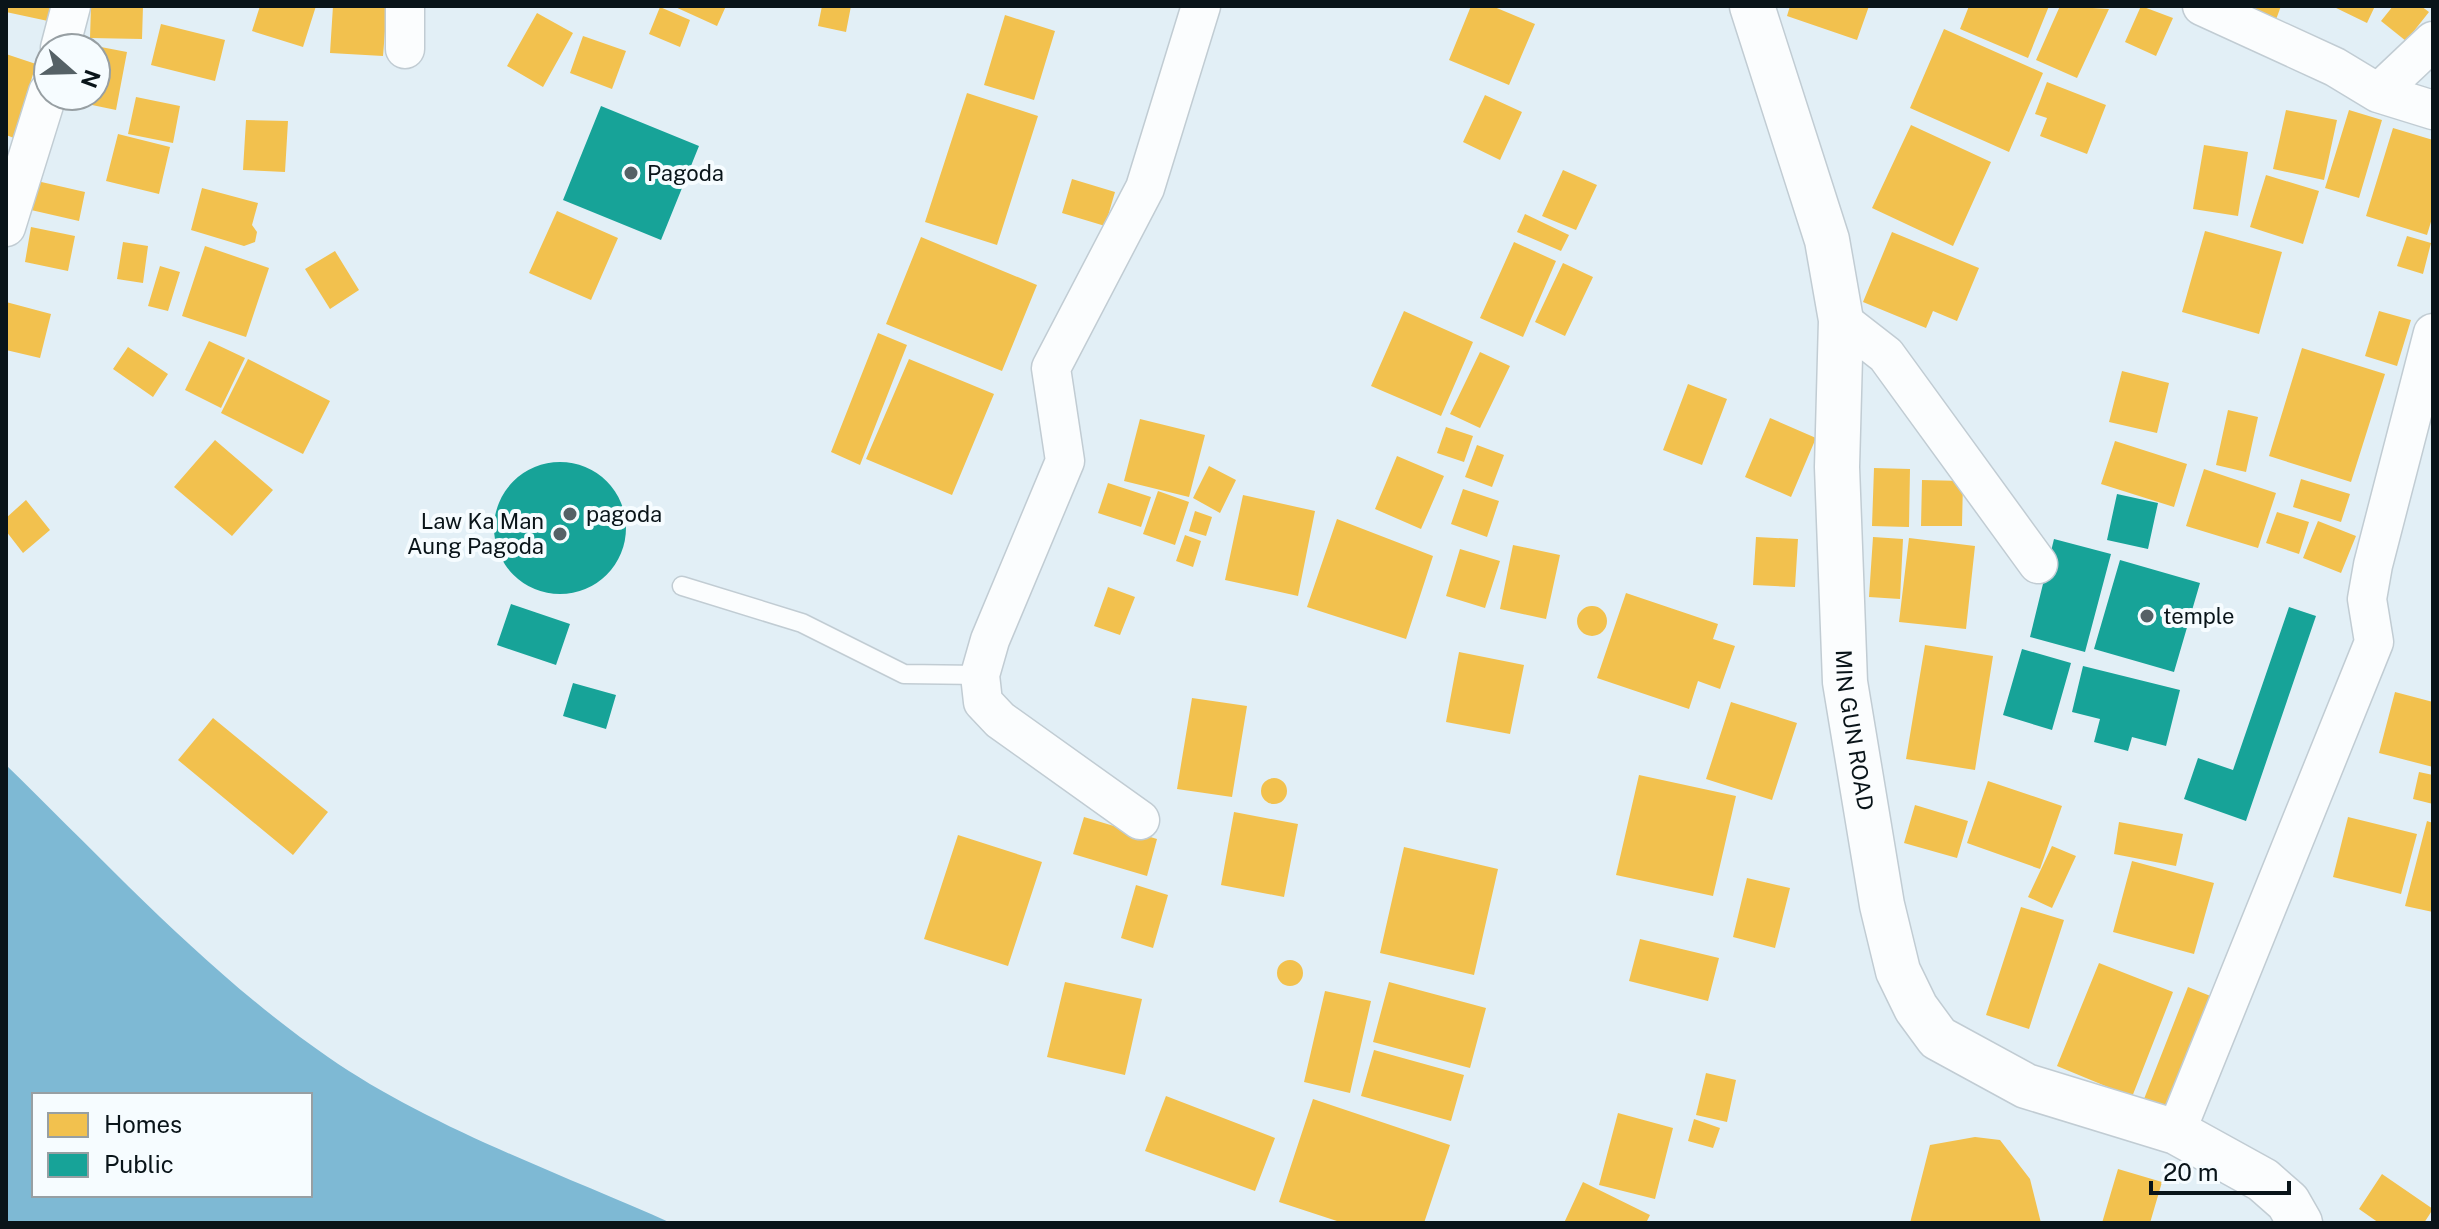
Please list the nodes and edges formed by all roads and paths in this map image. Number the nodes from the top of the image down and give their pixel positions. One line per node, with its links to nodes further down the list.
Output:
1 (71, 6): 6 (street)
2 (405, 6): 8 (street)
3 (1201, 6): 17 (street)
4 (1752, 6): 13 (street, MIN GUN ROAD)
5 (2202, 6): 9 (street)
6 (64, 32)
7 (2433, 41): 9 (street)
8 (405, 49)
9 (2378, 93): 10 (street)
10 (2433, 110)
11 (42, 112): 12 (street)
12 (6, 227)
13 (1841, 320): 15 (street); 19 (street, MIN GUN ROAD)
14 (2433, 333): 19 (street)
15 (2038, 564)
16 (682, 586): 17 (lane)
17 (980, 675): 18 (street)
18 (1140, 820)
19 (2176, 1132): 20 (street, MIN GUN ROAD)
20 (2300, 1223)

